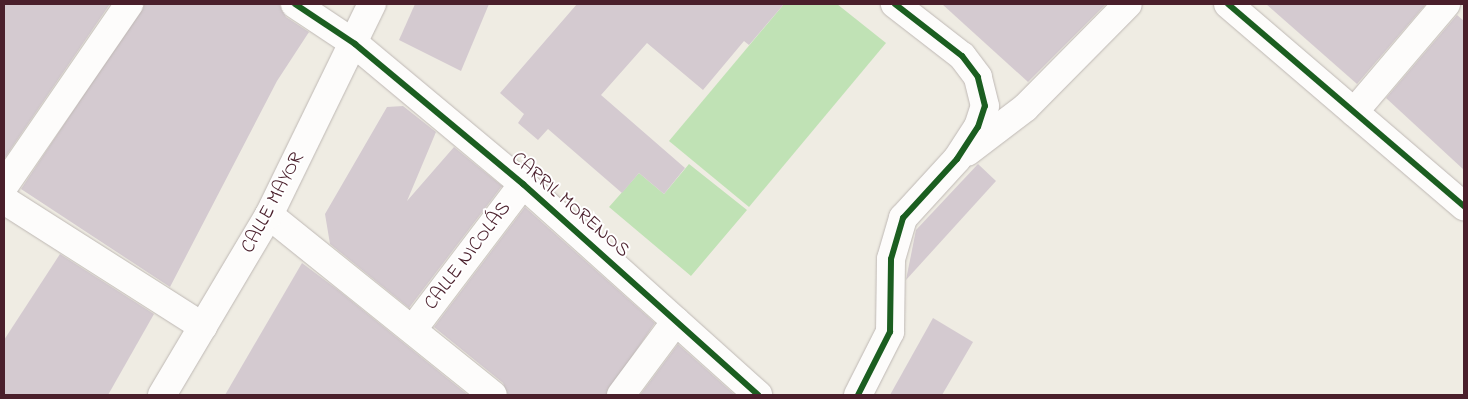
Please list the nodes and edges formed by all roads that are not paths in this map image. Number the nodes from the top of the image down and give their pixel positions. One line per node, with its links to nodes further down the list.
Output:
1 (129, 4): 12 (street)
2 (295, 4): 8 (street, CARRIL MORENOS)
3 (372, 4): 8 (street, CALLE MAYOR)
4 (895, 4): 10 (street)
5 (1128, 4): 10 (street)
6 (1228, 4): 9 (street)
7 (1446, 4): 9 (street)
8 (355, 44): 11 (street, CARRIL MORENOS); 15 (street, CALLE MAYOR)
9 (1354, 112): 14 (street)
10 (958, 159): 23 (street)
11 (523, 184): 16 (street, CARRIL MORENOS); 18 (street, CALLE NICOLÁS)
12 (4, 186)
13 (4, 200): 17 (street)
14 (1464, 206)
15 (269, 215): 17 (street, CALLE MAYOR); 18 (street)
16 (676, 321): 21 (street); 22 (street, CARRIL MORENOS)
17 (203, 327): 19 (street, CALLE MAYOR)
18 (414, 329): 20 (street)
19 (164, 394)
20 (493, 395)
21 (621, 395)
22 (758, 395)
23 (858, 395)

